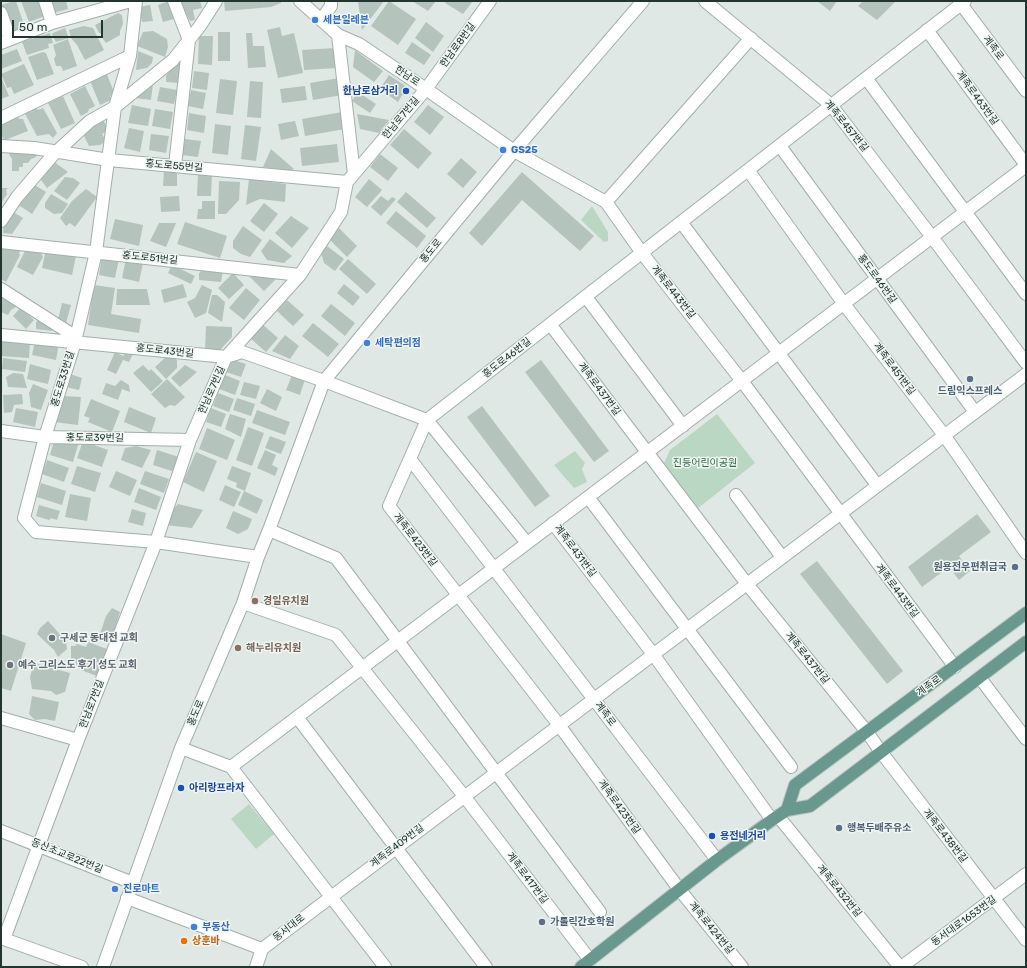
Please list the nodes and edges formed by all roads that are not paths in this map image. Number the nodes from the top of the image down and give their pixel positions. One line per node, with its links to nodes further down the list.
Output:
1 (45, 1): 15 (street)
2 (130, 1): 12 (street)
3 (136, 1): 21 (street, 홍도로33번길)
4 (174, 1): 19 (street)
5 (216, 1): 19 (street)
6 (300, 1): 14 (street, 한남로)
7 (331, 1): 14 (street)
8 (490, 1): 23 (street, 한남로8번길)
9 (643, 1): 31 (street, 홍도로)
10 (705, 1): 18 (street, 계족로457번길)
11 (963, 3): 16 (street, 홍도로46번길); 24 (street, 계족로)
12 (109, 4): 15 (street)
13 (1, 13): 20 (street)
14 (321, 20): 17 (street, 한남로)
15 (52, 23): 20 (street)
16 (928, 30): 22 (street, 홍도로46번길); 34 (street, 계족로463번길)
17 (338, 35): 23 (street, 한남로); 36 (street)
18 (751, 38): 25 (street, 계족로457번길); 37 (street)
19 (189, 40): 26 (street); 33 (street)
20 (5, 41)
21 (130, 56): 26 (street, 홍도로33번길); 27 (street)
22 (866, 78): 25 (street, 홍도로46번길); 38 (street)
23 (426, 88): 31 (street, 한남로); 36 (street, 한남로7번길)
24 (1026, 91)
25 (831, 105): 29 (street, 홍도로46번길); 41 (street, 계족로457번길)
26 (115, 107): 30 (street); 32 (street, 홍도로33번길)
27 (1, 118)
28 (1, 146): 30 (street, 홍도로55번길)
29 (780, 146): 35 (street, 홍도로46번길); 46 (street, 홍도로46번길)
30 (57, 151): 32 (street, 홍도로55번길); 39 (street)
31 (514, 151): 37 (street, 계족로443번길); 58 (street, 홍도로)
32 (109, 160): 33 (street, 홍도로55번길); 43 (street, 홍도로33번길)
33 (175, 166): 36 (street, 홍도로55번길)
34 (1026, 166): 38 (street)
35 (748, 170): 40 (street, 홍도로46번길); 50 (street, 계족로451번길)
36 (350, 178): 45 (street, 한남로7번길)
37 (606, 202): 44 (street, 계족로443번길)
38 (965, 212): 41 (street); 48 (street)
39 (1, 221)
40 (681, 222): 44 (street, 홍도로46번길); 54 (street)
41 (932, 237): 46 (street); 56 (street, 계족로457번길)
42 (1, 242): 43 (street, 홍도로51번길)
43 (96, 252): 45 (street, 홍도로51번길); 53 (street, 홍도로33번길)
44 (642, 253): 49 (street, 홍도로46번길); 59 (street, 계족로443번길)
45 (300, 275): 55 (street, 한남로7번길)
46 (877, 279): 50 (street); 60 (street, 홍도로46번길)
47 (1, 289): 53 (street)
48 (1026, 294)
49 (586, 297): 51 (street, 홍도로46번길); 62 (street)
50 (844, 304): 54 (street); 64 (street, 계족로451번길)
51 (550, 324): 61 (street, 홍도로46번길); 67 (street, 계족로437번길)
52 (1, 335): 53 (street, 홍도로43번길)
53 (76, 339): 55 (street, 홍도로43번길); 65 (street, 홍도로33번길)
54 (779, 353): 59 (street); 69 (street)
55 (226, 357): 58 (street, 홍도로43번길); 66 (street, 한남로7번길)
56 (1026, 363)
57 (1026, 374): 60 (street)
58 (324, 381): 61 (street); 74 (street, 홍도로)
59 (742, 381): 62 (street); 72 (street, 계족로443번길)
60 (975, 412): 64 (street)
61 (427, 420): 68 (street, 계족로423번길); 76 (street)
62 (683, 426): 67 (street)
63 (1, 431): 65 (street, 홍도로39번길)
64 (944, 435): 69 (street); 77 (street, 계족로451번길)
65 (45, 437): 66 (street, 홍도로39번길); 75 (street, 홍도로33번길)
66 (190, 440): 75 (street, 한남로7번길)
67 (647, 452): 71 (street, 계족로431번길); 81 (street, 계족로437번길)
68 (410, 459): 80 (street); 82 (street, 계족로423번길)
69 (877, 485): 72 (street)
70 (736, 495): 79 (street)
71 (588, 497): 73 (street, 계족로431번길); 85 (street)
72 (840, 514): 79 (street); 89 (street, 계족로443번길)
73 (553, 523): 76 (street); 88 (street, 계족로431번길)
74 (269, 530): 78 (street, 홍도로); 86 (street)
75 (156, 542): 78 (street, 홍도로33번길); 98 (street, 한남로7번길)
76 (527, 543): 80 (street)
77 (1026, 553)
78 (258, 557): 83 (street, 홍도로)
79 (782, 557): 81 (street)
80 (494, 569): 82 (street); 92 (street, 계족로)
81 (746, 584): 85 (street); 96 (street, 계족로437번길)
82 (459, 595): 86 (street); 95 (street, 계족로423번길)
83 (243, 603): 90 (street, 계족로417번길); 99 (street, 홍도로)
84 (1026, 613): 89 (main road, 계족로)
85 (687, 628): 88 (street); 102 (street)
86 (398, 641): 90 (street); 103 (street)
87 (1026, 642): 91 (main road)
88 (653, 654): 92 (street); 105 (street, 계족로431번길)
89 (955, 667): 96 (main road, 계족로)
90 (362, 668): 93 (street); 104 (street, 계족로417번길)
91 (980, 678): 97 (street); 100 (main road)
92 (593, 699): 95 (street); 109 (street, 계족로)
93 (297, 717): 101 (street); 108 (street)
94 (1, 718): 98 (street, 한남로7번길)
95 (559, 725): 103 (street); 112 (street, 계족로423번길)
96 (867, 732): 100 (street, 계족로438번길); 105 (main road, 계족로)
97 (1026, 739)
98 (78, 740): 107 (street, 한남로7번길)
99 (181, 748): 101 (street); 111 (street, 홍도로)
100 (881, 752): 105 (main road); 115 (street, 계족로438번길)
101 (231, 767): 113 (street)
102 (791, 767)
103 (496, 772): 104 (street); 116 (street)
104 (464, 796): 108 (street, 계족로409번길); 120 (street, 계족로417번길)
105 (779, 815): 109 (main road); 127 (street, 계족로432번길)
106 (1, 831): 107 (street, 동산초교로22번길)
107 (40, 845): 111 (street, 동산초교로22번길); 117 (street, 한남로7번길)
108 (395, 847): 113 (street, 계족로409번길); 125 (street)
109 (717, 860): 112 (main road)
110 (1026, 874): 115 (street, 동서대로1653번길)
111 (133, 883): 114 (street, 홍도로)
112 (679, 889): 120 (main road); 126 (street, 계족로424번길)
113 (330, 896): 119 (street, 동서대로); 124 (street)
114 (127, 898): 119 (street); 122 (street, 홍도로)
115 (994, 899): 118 (street, 계족로438번길); 127 (street, 동서대로1653번길)
116 (600, 912)
117 (2, 939): 121 (street)
118 (1026, 940)
119 (262, 949): 123 (street)
120 (586, 963)
121 (82, 967)
122 (103, 967)
123 (256, 967)
124 (384, 967)
125 (486, 967)
126 (742, 967)
127 (900, 967)

